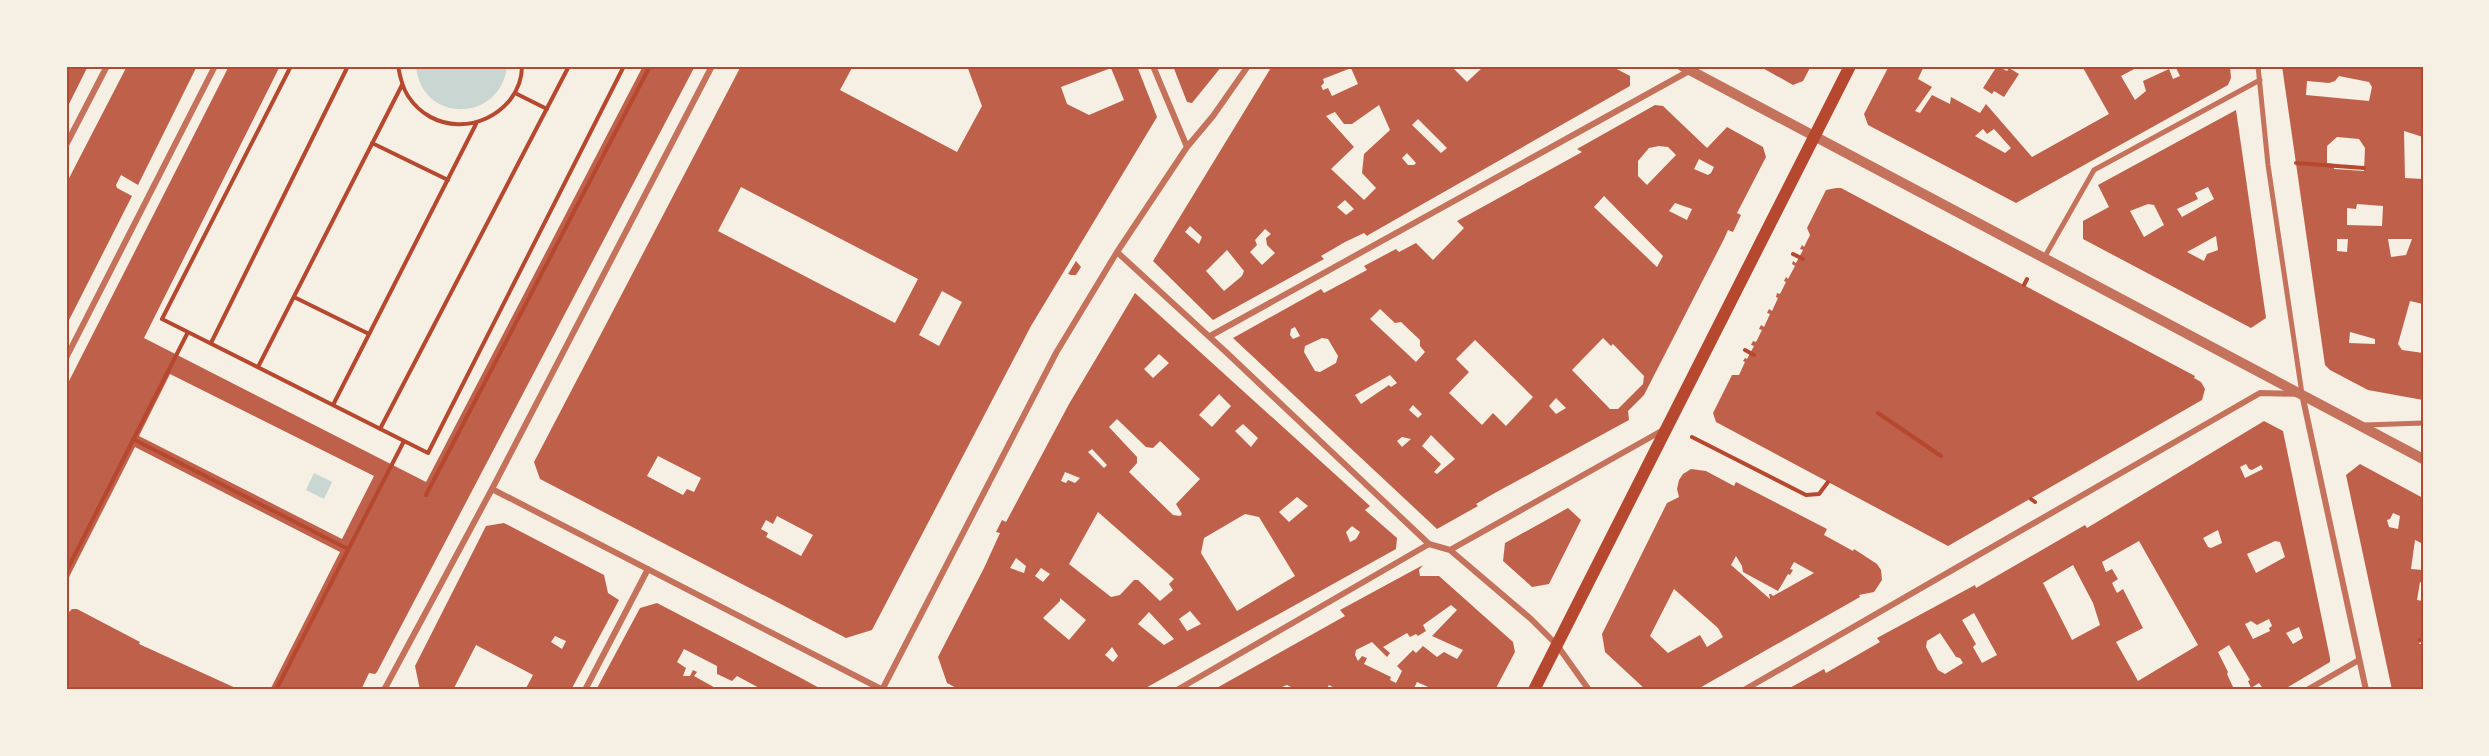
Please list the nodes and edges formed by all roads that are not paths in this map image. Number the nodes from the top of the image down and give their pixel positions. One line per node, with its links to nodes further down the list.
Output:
1 (107, 66): 11 (street)
2 (215, 66): 16 (street)
3 (712, 66): 22 (street)
4 (1153, 66): 12 (street)
5 (1248, 66): 12 (street)
6 (1850, 66): 10 (main road)
7 (2258, 66): 9 (street)
8 (1686, 68): 10 (street); 15 (street)
9 (2260, 80): 14 (street); 17 (street)
10 (1816, 136): 14 (street); 20 (main road)
11 (66, 145)
12 (1186, 147): 13 (street)
13 (1117, 252): 15 (street); 30 (street)
14 (2044, 258): 17 (street)
15 (1210, 336): 23 (street)
16 (66, 358)
17 (2301, 394): 19 (street); 27 (street); 34 (street)
18 (2423, 423): 19 (street)
19 (2358, 426): 21 (street)
20 (1665, 429): 24 (street); 26 (main road)
21 (2423, 459)
22 (492, 489): 25 (street); 28 (street)
23 (1429, 544): 24 (street); 31 (street)
24 (1450, 550): 26 (street)
25 (648, 569): 29 (street); 30 (street)
26 (1557, 645): 32 (main road); 33 (street)
27 (2359, 660): 35 (street); 36 (street)
28 (384, 690)
29 (585, 690)
30 (882, 690)
31 (1177, 690)
32 (1534, 690)
33 (1589, 690)
34 (1744, 690)
35 (2307, 690)
36 (2366, 690)

